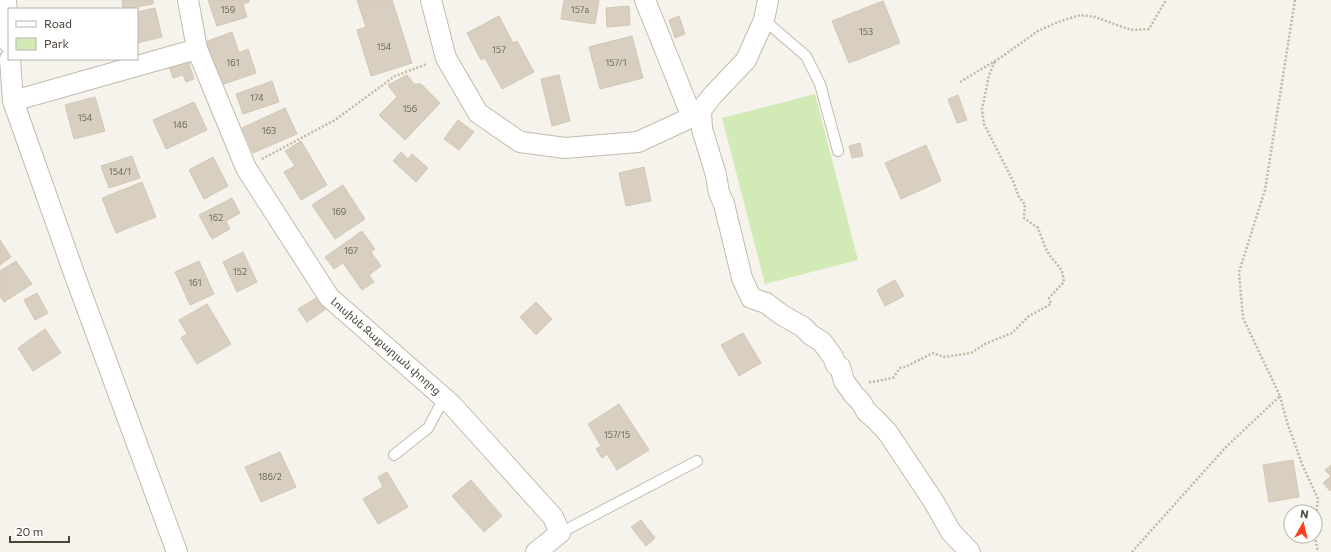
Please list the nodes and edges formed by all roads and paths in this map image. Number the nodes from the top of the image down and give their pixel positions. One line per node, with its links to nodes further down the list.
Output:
1 (6, 0): 9 (street)
2 (188, 0): 10 (street, Լուսինե Զաքարյան փողոց)
3 (431, 0): 11 (street)
4 (645, 0): 16 (street)
5 (768, 0): 8 (street)
6 (1166, 0): 13 (path)
7 (1295, 0): 20 (path)
8 (764, 20): 16 (street); 17 (lane)
9 (8, 29)
10 (196, 49): 15 (street); 18 (street, Լուսինե Զաքարյան փողոց)
11 (446, 58): 16 (street); 18 (path)
12 (10, 60): 15 (street)
13 (996, 61): 14 (path); 19 (path)
14 (960, 82)
15 (13, 100): 26 (street)
16 (696, 113): 19 (street)
17 (838, 151)
18 (246, 168): 21 (street, Լուսինե Զաքարյան փողոց)
19 (840, 367): 28 (street)
20 (1280, 396): 24 (path); 29 (path)
21 (444, 398): 22 (lane); 25 (street, Լուսինե Զաքարյան փողոց)
22 (394, 455)
23 (697, 461): 25 (lane)
24 (1317, 504)
25 (560, 533): 27 (street)
26 (177, 552)
27 (536, 552)
28 (970, 552)
29 (1132, 552)

